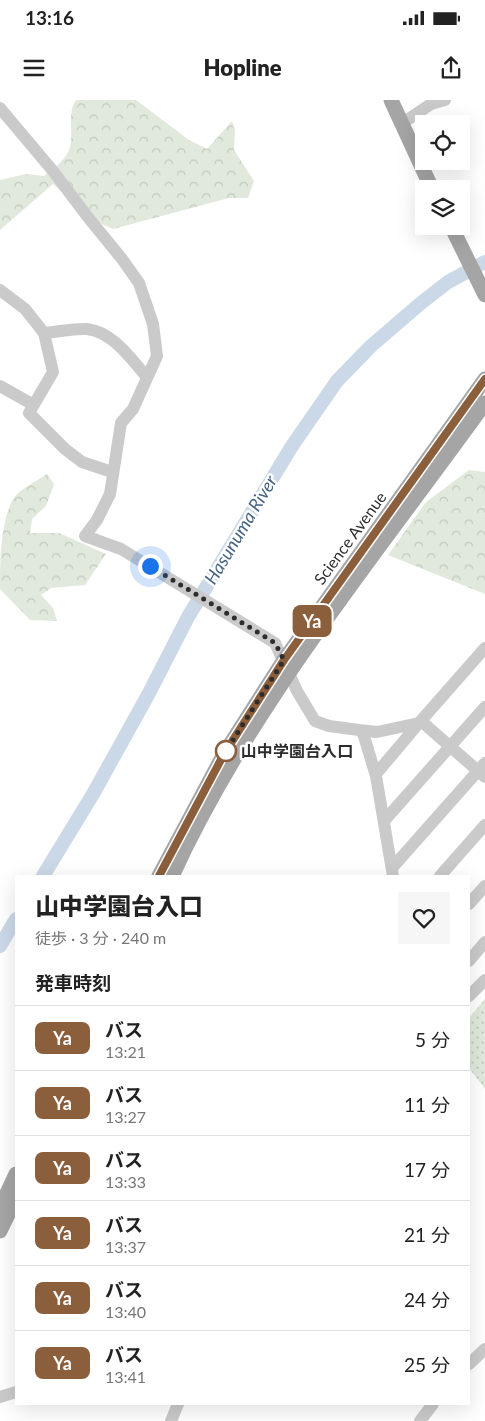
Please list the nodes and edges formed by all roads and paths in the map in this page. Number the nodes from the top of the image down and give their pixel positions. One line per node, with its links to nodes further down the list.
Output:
1 (391, 100): 4 (main road)
2 (445, 100): 4 (street)
3 (0, 108): 10 (street)
4 (401, 124): 5 (main road)
5 (428, 180)
6 (455, 235): 7 (main road)
7 (482, 289)
8 (0, 290): 9 (street)
9 (44, 333): 10 (street); 14 (street)
10 (147, 377): 15 (street)
11 (485, 379): 17 (main road, Science Avenue)
12 (0, 386): 14 (street)
13 (485, 403): 17 (main road, Science Avenue)
14 (32, 404): 15 (street)
15 (112, 472): 17 (street)
16 (485, 648): 19 (street)
17 (287, 667): 20 (street); 27 (main road, Science Avenue); 28 (main road, Science Avenue)
18 (485, 707): 21 (street)
19 (420, 722): 20 (street); 21 (street); 23 (street)
20 (359, 730): 23 (street)
21 (450, 746): 22 (street); 24 (street)
22 (483, 770): 26 (street)
23 (376, 774): 24 (street)
24 (384, 821): 26 (street)
25 (485, 825): 29 (street)
26 (393, 872)
27 (160, 875)
28 (173, 875)
29 (441, 875)
30 (485, 886): 31 (street)
31 (470, 903)
32 (485, 942): 33 (street)
33 (470, 960)
34 (485, 980): 35 (street)
35 (470, 995)
36 (15, 1176): 38 (main road)
37 (15, 1200): 39 (main road)
38 (0, 1208)
39 (0, 1231)
40 (485, 1349): 41 (street)
41 (470, 1363)
42 (15, 1392): 43 (street)
43 (0, 1397)
44 (178, 1405): 46 (street)
45 (432, 1405): 47 (street)
46 (171, 1421)
47 (420, 1421)

